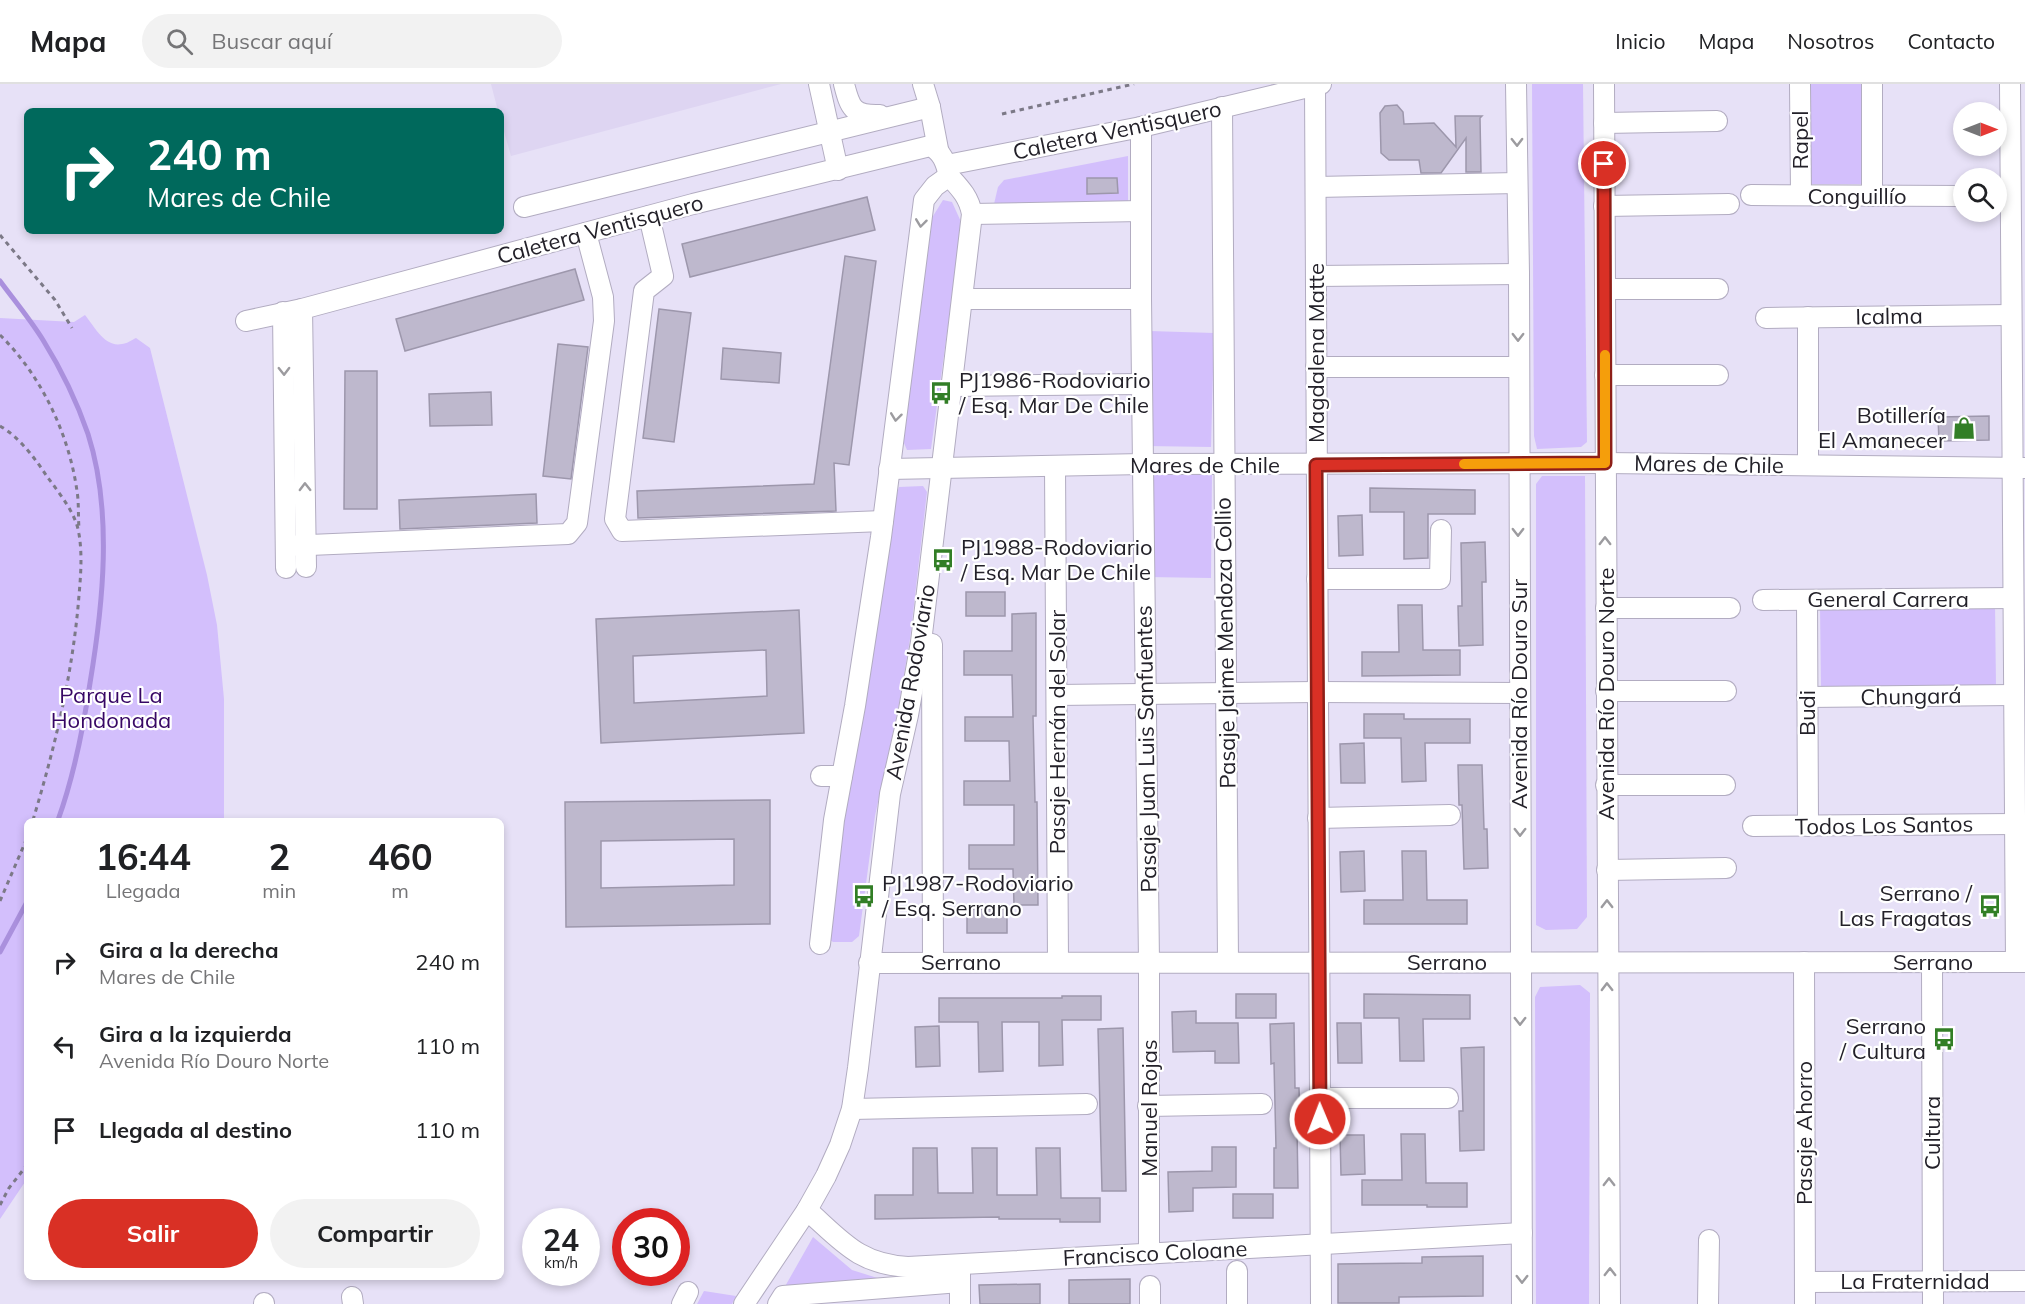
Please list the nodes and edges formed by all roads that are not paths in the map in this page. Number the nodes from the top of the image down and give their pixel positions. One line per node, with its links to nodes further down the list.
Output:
1 (819, 84): 16 (street)
2 (844, 84): 12 (street)
3 (923, 84): 10 (street)
4 (1516, 84): 19 (street, Avenida Río Douro Sur, one-way to 19)
5 (1604, 84): 14 (street, Avenida Río Douro Norte)
6 (1800, 84): 22 (street, Rapel)
7 (1872, 84): 23 (street)
8 (2010, 84): 25 (street)
9 (1318, 85): 11 (street, Caletera Ventisquero); 20 (street, Magdalena Matte)
10 (930, 107): 12 (street); 17 (street)
11 (1222, 107): 15 (street, Caletera Ventisquero); 53 (street, Pasaje Jaime Mendoza Collio)
12 (897, 115): 16 (street)
13 (1717, 121): 14 (street)
14 (1604, 123): 27 (street, Avenida Río Douro Norte)
15 (1141, 127): 17 (street, Caletera Ventisquero); 29 (street, Pasaje Juan Luis Sanfuentes)
16 (830, 131): 18 (street); 28 (street)
17 (944, 163): 18 (street, Caletera Ventisquero); 30 (street); 60 (street, one-way to 60)
18 (838, 170): 31 (street, Caletera Ventisquero)
19 (1517, 183): 20 (street); 33 (street, Avenida Río Douro Sur)
20 (1316, 187): 34 (street, Magdalena Matte)
21 (1751, 195): 22 (street, Conguillío)
22 (1801, 195): 23 (street, Conguillío)
23 (1872, 196): 24 (street, Conguillío)
24 (1953, 196)
25 (2011, 196): 41 (street)
26 (1729, 204): 27 (street)
27 (1604, 206): 35 (street, Avenida Río Douro Norte)
28 (524, 207)
29 (1141, 212): 30 (street); 37 (street, Pasaje Juan Luis Sanfuentes)
30 (972, 214): 38 (street, Avenida Rodoviario)
31 (649, 216): 32 (street, Caletera Ventisquero); 61 (street)
32 (586, 233): 39 (street, Caletera Ventisquero); 63 (street)
33 (1519, 274): 34 (street); 46 (street, Avenida Río Douro Sur, one-way to 46)
34 (1316, 276): 45 (street, Magdalena Matte)
35 (1605, 288): 36 (street); 47 (street, Avenida Río Douro Norte)
36 (1718, 288)
37 (1141, 298): 38 (street); 49 (street, Pasaje Juan Luis Sanfuentes)
38 (963, 299): 50 (street, Avenida Rodoviario)
39 (302, 309): 40 (street, Caletera Ventisquero); 63 (street, one-way to 39)
40 (283, 312): 44 (street, Caletera Ventisquero); 64 (street, one-way to 64)
41 (2011, 315): 42 (street, Icalma); 59 (street)
42 (1808, 317): 43 (street, Icalma); 56 (street)
43 (1766, 318)
44 (246, 321)
45 (1316, 367): 46 (street); 55 (street, Magdalena Matte)
46 (1518, 367): 54 (street, Avenida Río Douro Sur)
47 (1605, 375): 48 (street); 51 (street, Avenida Río Douro Norte)
48 (1718, 375)
49 (1142, 384): 50 (street); 52 (street, Pasaje Juan Luis Sanfuentes)
50 (952, 386): 58 (street, Avenida Rodoviario)
51 (1605, 463): 54 (street, Mares de Chile); 56 (street, Mares de Chile); 71 (street, Avenida Río Douro Norte, one-way to 51)
52 (1143, 464): 53 (street, Mares de Chile); 57 (street, Mares de Chile); 80 (street, Pasaje Juan Luis Sanfuentes)
53 (1224, 464): 55 (street, Mares de Chile); 78 (street, Pasaje Jaime Mendoza Collio)
54 (1518, 464): 55 (street, Mares de Chile); 79 (street, Avenida Río Douro Sur, one-way to 79)
55 (1316, 465): 67 (street, Magdalena Matte)
56 (1808, 465): 59 (street, Mares de Chile)
57 (1055, 466): 58 (street, Mares de Chile); 81 (street, Pasaje Hernán del Solar)
58 (942, 468): 60 (street, Mares de Chile); 73 (street, Avenida Rodoviario)
59 (2019, 468): 68 (street)
60 (889, 469): 61 (street)
61 (883, 521): 85 (street)
62 (1441, 530): 67 (street)
63 (306, 545): 64 (street); 65 (street)
64 (286, 546): 66 (street)
65 (306, 567)
66 (286, 568)
67 (1317, 579): 77 (street, Magdalena Matte)
68 (2013, 598): 70 (street, General Carrera); 74 (street)
69 (1763, 600): 70 (street, General Carrera)
70 (1807, 600): 83 (street, Budi)
71 (1606, 608): 72 (street); 75 (street, Avenida Río Douro Norte)
72 (1730, 608)
73 (921, 642): 97 (street); 106 (street, Avenida Rodoviario)
74 (2019, 669): 82 (street)
75 (1606, 691): 76 (street); 86 (street, Avenida Río Douro Norte)
76 (1726, 691)
77 (1317, 692): 78 (street); 79 (street); 89 (street, Magdalena Matte)
78 (1226, 693): 80 (street); 100 (street, Pasaje Jaime Mendoza Collio)
79 (1520, 693): 101 (street, Avenida Río Douro Sur, one-way to 101)
80 (1145, 694): 81 (street); 99 (street, Pasaje Juan Luis Sanfuentes)
81 (1057, 695): 98 (street, Pasaje Hernán del Solar)
82 (2014, 695): 83 (street, Chungará); 90 (street)
83 (1808, 697): 92 (street, Budi)
84 (821, 776): 85 (street)
85 (842, 776): 95 (street)
86 (1606, 785): 87 (street); 94 (street, Avenida Río Douro Norte)
87 (1725, 785)
88 (1450, 815): 89 (street)
89 (1317, 818): 96 (street, Magdalena Matte)
90 (2015, 824): 92 (street, Todos Los Santos); 105 (street)
91 (1753, 826): 92 (street, Todos Los Santos)
92 (1808, 826)
93 (1726, 868): 94 (street)
94 (1607, 870): 102 (street, Avenida Río Douro Norte, one-way to 94)
95 (820, 944)
96 (1318, 961): 100 (street, Serrano); 101 (street, Serrano); 107 (street, Magdalena Matte)
97 (933, 962): 98 (street, Serrano); 106 (street, Serrano)
98 (1058, 962): 99 (street, Serrano)
99 (1149, 962): 100 (street, Serrano); 111 (street, Manuel Rojas)
100 (1228, 962)
101 (1520, 962): 102 (street, Serrano); 114 (street, Avenida Río Douro Sur, one-way to 114)
102 (1607, 962): 103 (street, Serrano); 129 (street, Avenida Río Douro Norte, one-way to 102)
103 (1804, 962): 104 (street, Serrano); 122 (street, Pasaje Ahorro)
104 (1932, 962): 105 (street, Serrano); 120 (street, Cultura)
105 (2020, 962)
106 (869, 963): 112 (street, Avenida Rodoviario)
107 (1319, 1098): 108 (street); 116 (street, Magdalena Matte)
108 (1448, 1098)
109 (1087, 1104): 112 (street)
110 (1262, 1104): 111 (street)
111 (1148, 1106): 117 (street, Manuel Rojas)
112 (852, 1109): 113 (street, Avenida Rodoviario)
113 (807, 1210): 119 (street, Francisco Coloane); 123 (street, Avenida Rodoviario)
114 (1522, 1233): 116 (street, Francisco Coloane); 128 (street, Avenida Río Douro Sur, one-way to 128)
115 (1709, 1240): 130 (street)
116 (1321, 1243): 117 (street, Francisco Coloane); 127 (street, Magdalena Matte)
117 (1149, 1254): 119 (street, Francisco Coloane)
118 (1237, 1271): 126 (street)
119 (960, 1273): 124 (street); 125 (street)
120 (1933, 1281): 121 (street, La Fraternidad); 122 (street, La Fraternidad); 132 (street, Cultura)
121 (2025, 1281)
122 (1805, 1282): 131 (street, Pasaje Ahorro)
123 (744, 1304)
124 (778, 1304)
125 (960, 1304)
126 (1237, 1304)
127 (1321, 1304)
128 (1522, 1304)
129 (1610, 1304)
130 (1708, 1304)
131 (1805, 1304)
132 (1933, 1304)

